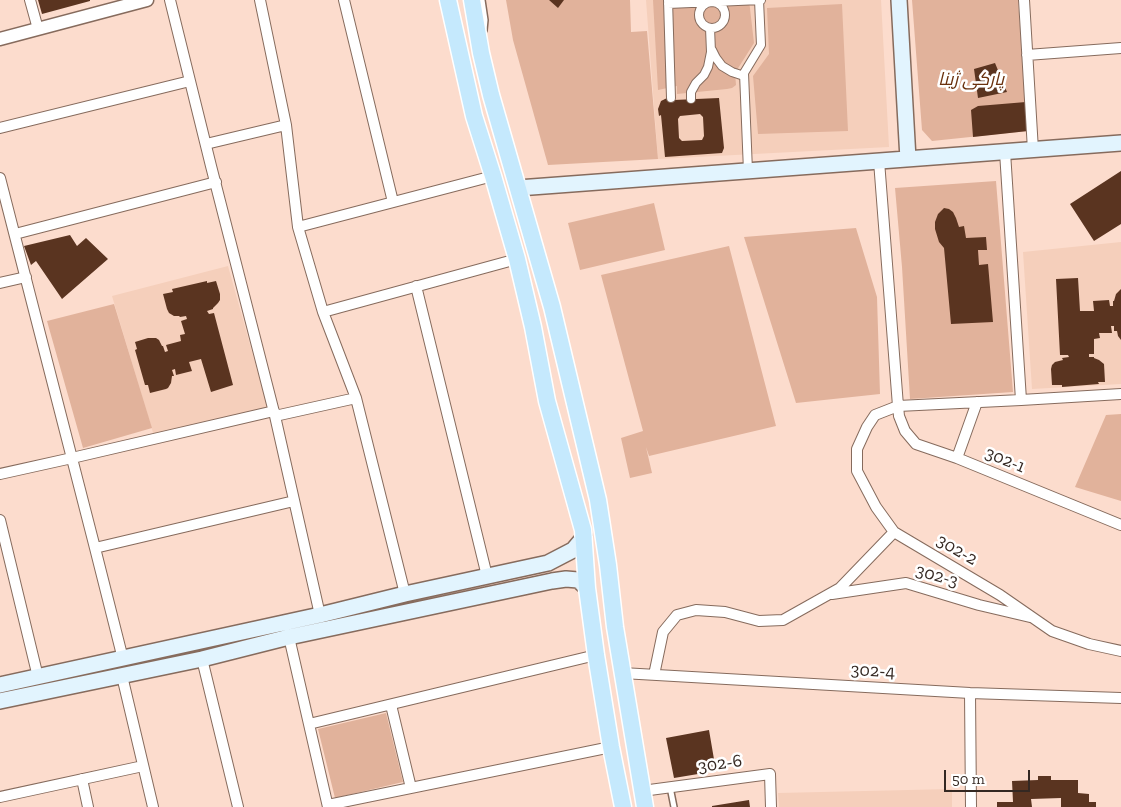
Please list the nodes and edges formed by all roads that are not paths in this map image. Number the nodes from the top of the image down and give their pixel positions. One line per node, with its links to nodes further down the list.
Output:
1 (30, 0): 17 (street)
2 (147, 0): 14 (street)
3 (170, 0): 24 (street)
4 (260, 0): 27 (street)
5 (344, 0): 40 (street)
6 (448, 0): 36 (main road)
7 (472, 0): 21 (main road)
8 (482, 0): 21 (lane)
9 (759, 0): 10 (street); 13 (street); 23 (street)
10 (763, 0)
11 (899, 0): 33 (main road)
12 (1024, 0): 22 (street)
13 (713, 1): 15 (street); 16 (street); 16 (street)
14 (132, 2): 17 (street)
15 (668, 2): 25 (street)
16 (710, 28): 19 (street)
17 (38, 29): 18 (street)
18 (0, 40)
19 (711, 48): 23 (street); 26 (street)
20 (1121, 48): 22 (street)
21 (481, 53): 39 (main road)
22 (1027, 55): 31 (street)
23 (744, 76): 35 (street)
24 (190, 81): 28 (street); 30 (street)
25 (671, 98)
26 (691, 99)
27 (286, 125): 30 (street); 42 (street)
28 (0, 128)
29 (1121, 143): 31 (main road)
30 (206, 144): 38 (street)
31 (1033, 150): 32 (main road)
32 (1005, 152): 33 (main road); 51 (street)
33 (908, 159): 34 (main road)
34 (880, 161): 35 (main road); 53 (street, 302-1)
35 (748, 171): 39 (main road)
36 (493, 176): 40 (street); 44 (main road)
37 (0, 178): 41 (street)
38 (216, 182): 43 (street); 54 (street)
39 (518, 188): 77 (main road)
40 (393, 202): 42 (street)
41 (4, 214): 43 (street)
42 (298, 227): 48 (street)
43 (15, 234): 45 (street)
44 (517, 259): 47 (street); 62 (main road)
45 (26, 277): 46 (street); 55 (street)
46 (0, 283)
47 (416, 286): 48 (street); 65 (street)
48 (323, 312): 50 (street)
49 (1121, 394): 51 (street)
50 (356, 398): 54 (street); 68 (street)
51 (1021, 400): 52 (street)
52 (977, 402): 53 (street); 56 (street)
53 (898, 406): 56 (street, 302-1); 61 (street, 302-2)
54 (275, 414): 55 (street); 58 (street)
55 (72, 458): 57 (street); 63 (street)
56 (957, 458): 60 (street, 302-1)
57 (0, 474)
58 (294, 501): 63 (street); 70 (street)
59 (0, 520): 80 (street)
60 (1121, 525)
61 (894, 532): 69 (street); 71 (street, 302-2)
62 (584, 536): 64 (main road); 67 (main road)
63 (95, 548): 75 (street)
64 (548, 564): 65 (main road); 66 (main road)
65 (488, 576): 68 (main road)
66 (552, 581): 67 (main road); 72 (main road)
67 (587, 588): 74 (main road)
68 (405, 594): 70 (main road)
69 (829, 595): 71 (street, 302-3); 78 (street)
70 (320, 615): 75 (main road)
71 (1036, 618): 73 (street, 302-2)
72 (289, 638): 76 (main road); 86 (street)
73 (1121, 650)
74 (596, 655): 85 (street); 87 (main road)
75 (123, 659): 80 (main road)
76 (202, 659): 79 (main road); 97 (street)
77 (622, 673): 78 (street, 302-4); 93 (main road)
78 (654, 675): 82 (street, 302-4)
79 (122, 676): 84 (main road); 88 (street)
80 (38, 677): 81 (main road)
81 (0, 685)
82 (970, 693): 83 (street, 302-4); 101 (street)
83 (1121, 698)
84 (0, 701)
85 (390, 705): 86 (street); 91 (street)
86 (309, 724): 94 (street)
87 (611, 747): 91 (street); 98 (main road)
88 (143, 766): 89 (street); 96 (street)
89 (82, 779): 92 (street); 95 (street)
90 (670, 787): 93 (street, 302-6); 99 (lane); 100 (street, 302-6)
91 (411, 788): 94 (street)
92 (0, 797)
93 (643, 799)
94 (328, 806)
95 (88, 807)
96 (154, 807)
97 (238, 807)
98 (623, 807)
99 (674, 807)
100 (771, 807)
101 (971, 807)

